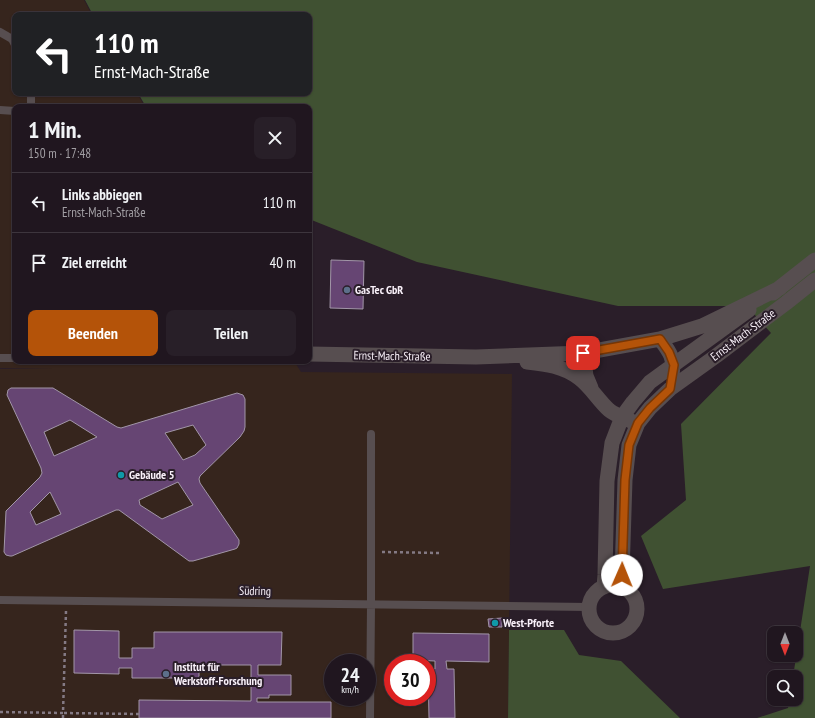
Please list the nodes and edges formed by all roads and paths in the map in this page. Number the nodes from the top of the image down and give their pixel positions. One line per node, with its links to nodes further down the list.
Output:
1 (0, 32): 2 (lane)
2 (12, 39)
3 (0, 110): 4 (lane)
4 (12, 111)
5 (815, 260): 7 (street, Ernst-Mach-Straße)
6 (815, 280): 15 (street, Ernst-Mach-Straße)
7 (780, 288): 8 (street, Ernst-Mach-Straße); 14 (street, Ernst-Mach-Straße)
8 (660, 339): 9 (street, Ernst-Mach-Straße); 14 (street)
9 (583, 353): 11 (street, Ernst-Mach-Straße); 16 (street, Ernst-Mach-Straße)
10 (312, 354): 11 (street, Ernst-Mach-Straße)
11 (476, 357): 16 (street, Ernst-Mach-Straße)
12 (0, 358): 13 (lane)
13 (12, 358)
14 (674, 365): 15 (street); 17 (street, Ernst-Mach-Straße)
15 (670, 389): 18 (street, Ernst-Mach-Straße)
16 (592, 391): 17 (street, Ernst-Mach-Straße)
17 (622, 417): 18 (street, Ernst-Mach-Straße); 22 (street, Ernst-Mach-Straße)
18 (638, 423): 23 (street, Ernst-Mach-Straße)
19 (371, 434): 20 (lane)
20 (371, 552): 21 (path); 26 (lane)
21 (440, 553)
22 (604, 587): 23 (street); 27 (street)
23 (623, 587): 27 (street)
24 (0, 600): 25 (lane, Südring)
25 (66, 600): 26 (lane, Südring); 29 (path)
26 (371, 605): 27 (lane, Südring); 32 (lane)
27 (589, 607)
28 (0, 712): 29 (path)
29 (63, 713): 30 (path); 31 (path)
30 (140, 714)
31 (63, 718)
32 (370, 718)

